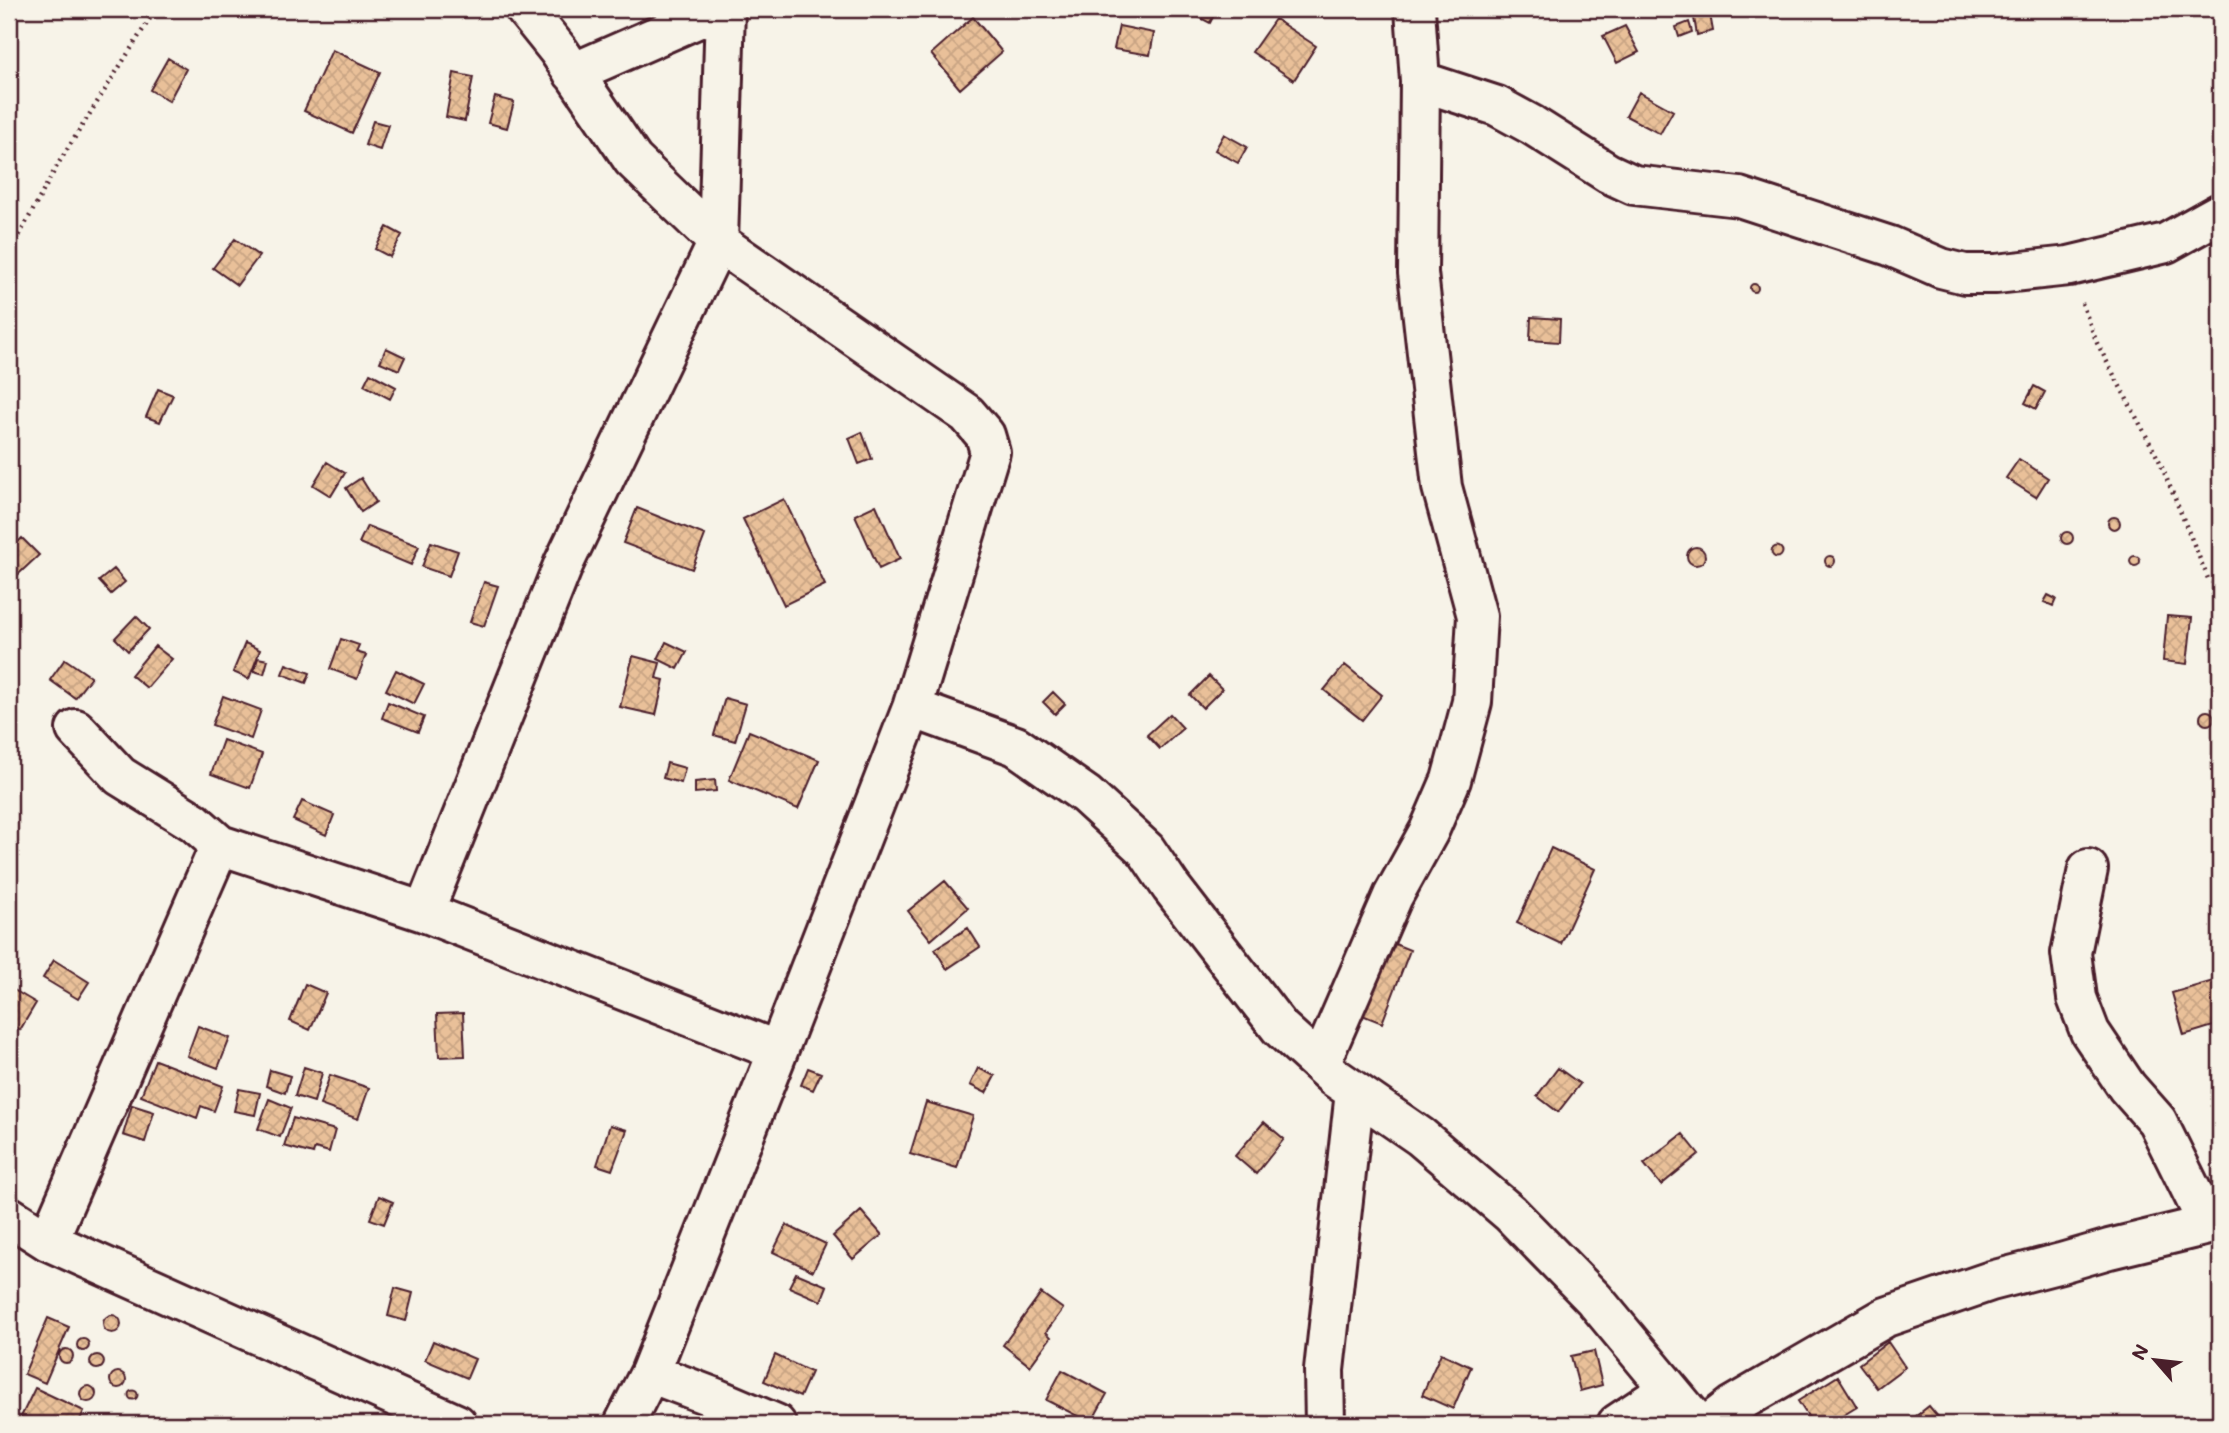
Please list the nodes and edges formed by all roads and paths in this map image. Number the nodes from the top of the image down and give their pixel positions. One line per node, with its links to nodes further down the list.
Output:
1 (156, 9): 10 (path)
2 (525, 9): 6 (street)
3 (719, 9): 6 (street)
4 (725, 9): 9 (street)
5 (1415, 9): 7 (street)
6 (573, 73): 9 (street)
7 (1420, 82): 11 (street); 19 (street)
8 (2220, 214): 11 (street)
9 (718, 242): 13 (street); 17 (street)
10 (9, 254)
11 (2069, 266): 12 (path)
12 (2220, 584)
13 (912, 708): 18 (street); 19 (street)
14 (76, 729): 15 (street)
15 (220, 845): 17 (street); 23 (street)
16 (2088, 869): 22 (street)
17 (424, 912): 18 (street)
18 (778, 1051): 24 (street)
19 (1320, 1064): 20 (street)
20 (1355, 1092): 25 (street); 29 (street)
21 (9, 1216): 23 (street)
22 (2214, 1223): 32 (street)
23 (48, 1241): 26 (street)
24 (650, 1373): 27 (street); 28 (street)
25 (1668, 1390): 30 (street); 31 (street)
26 (457, 1424)
27 (624, 1424)
28 (776, 1424)
29 (1325, 1424)
30 (1617, 1424)
31 (1698, 1424)
32 (1709, 1424)

